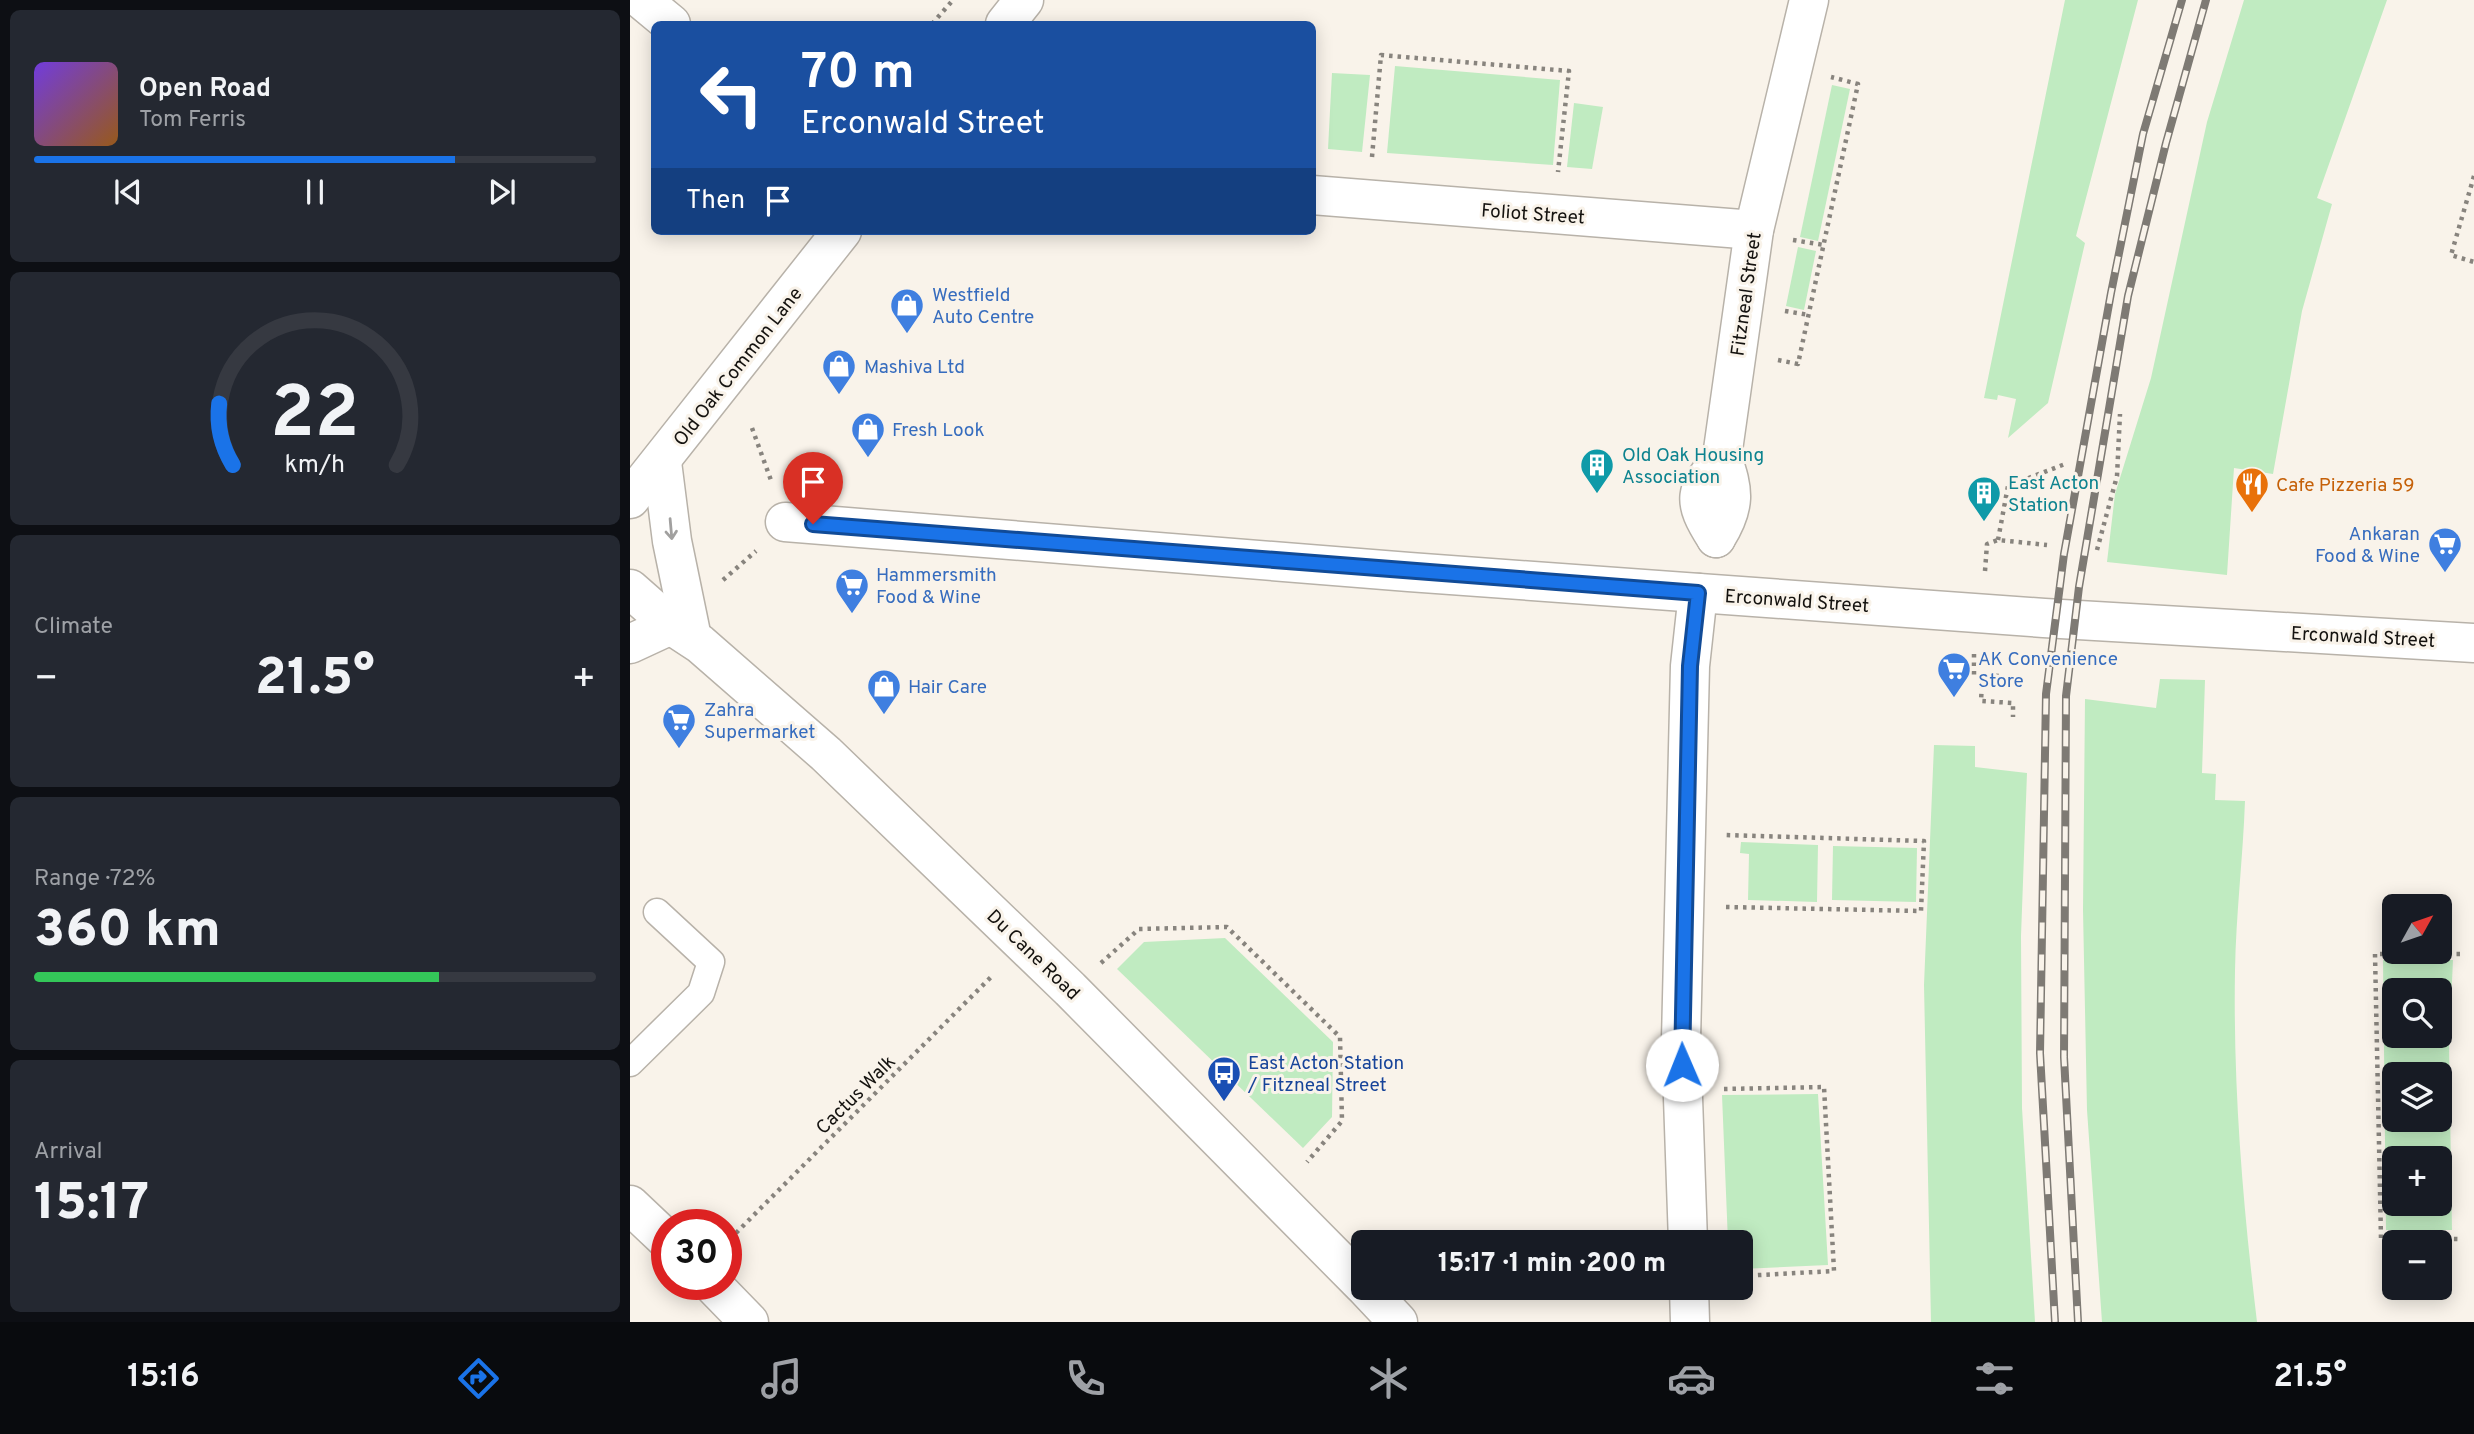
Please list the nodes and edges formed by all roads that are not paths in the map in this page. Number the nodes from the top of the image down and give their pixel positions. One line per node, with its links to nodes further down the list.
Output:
1 (642, 0): 4 (street)
2 (1024, 0): 5 (street)
3 (1809, 0): 7 (street, Fitzneal Street)
4 (667, 21)
5 (1007, 21)
6 (1316, 195): 7 (street, Foliot Street)
7 (1754, 230): 13 (street, Fitzneal Street)
8 (839, 235): 9 (street, Old Oak Common Lane)
9 (662, 462): 10 (street, Old Oak Common Lane); 14 (street, one-way to 14)
10 (630, 499)
11 (785, 522): 13 (street, Erconwald Street)
12 (630, 589): 14 (street, Du Cane Road)
13 (1705, 593): 15 (street, Erconwald Street); 21 (street)
14 (681, 631): 16 (street); 22 (street, Du Cane Road)
15 (2474, 643)
16 (630, 644)
17 (657, 912): 18 (lane)
18 (630, 1063)
19 (630, 1205): 20 (street)
20 (651, 1225)
21 (1688, 1230)
22 (1351, 1273)
23 (728, 1300): 26 (street)
24 (1377, 1300): 27 (street, Du Cane Road)
25 (1689, 1300): 28 (street)
26 (749, 1322)
27 (1398, 1322)
28 (1690, 1322)

